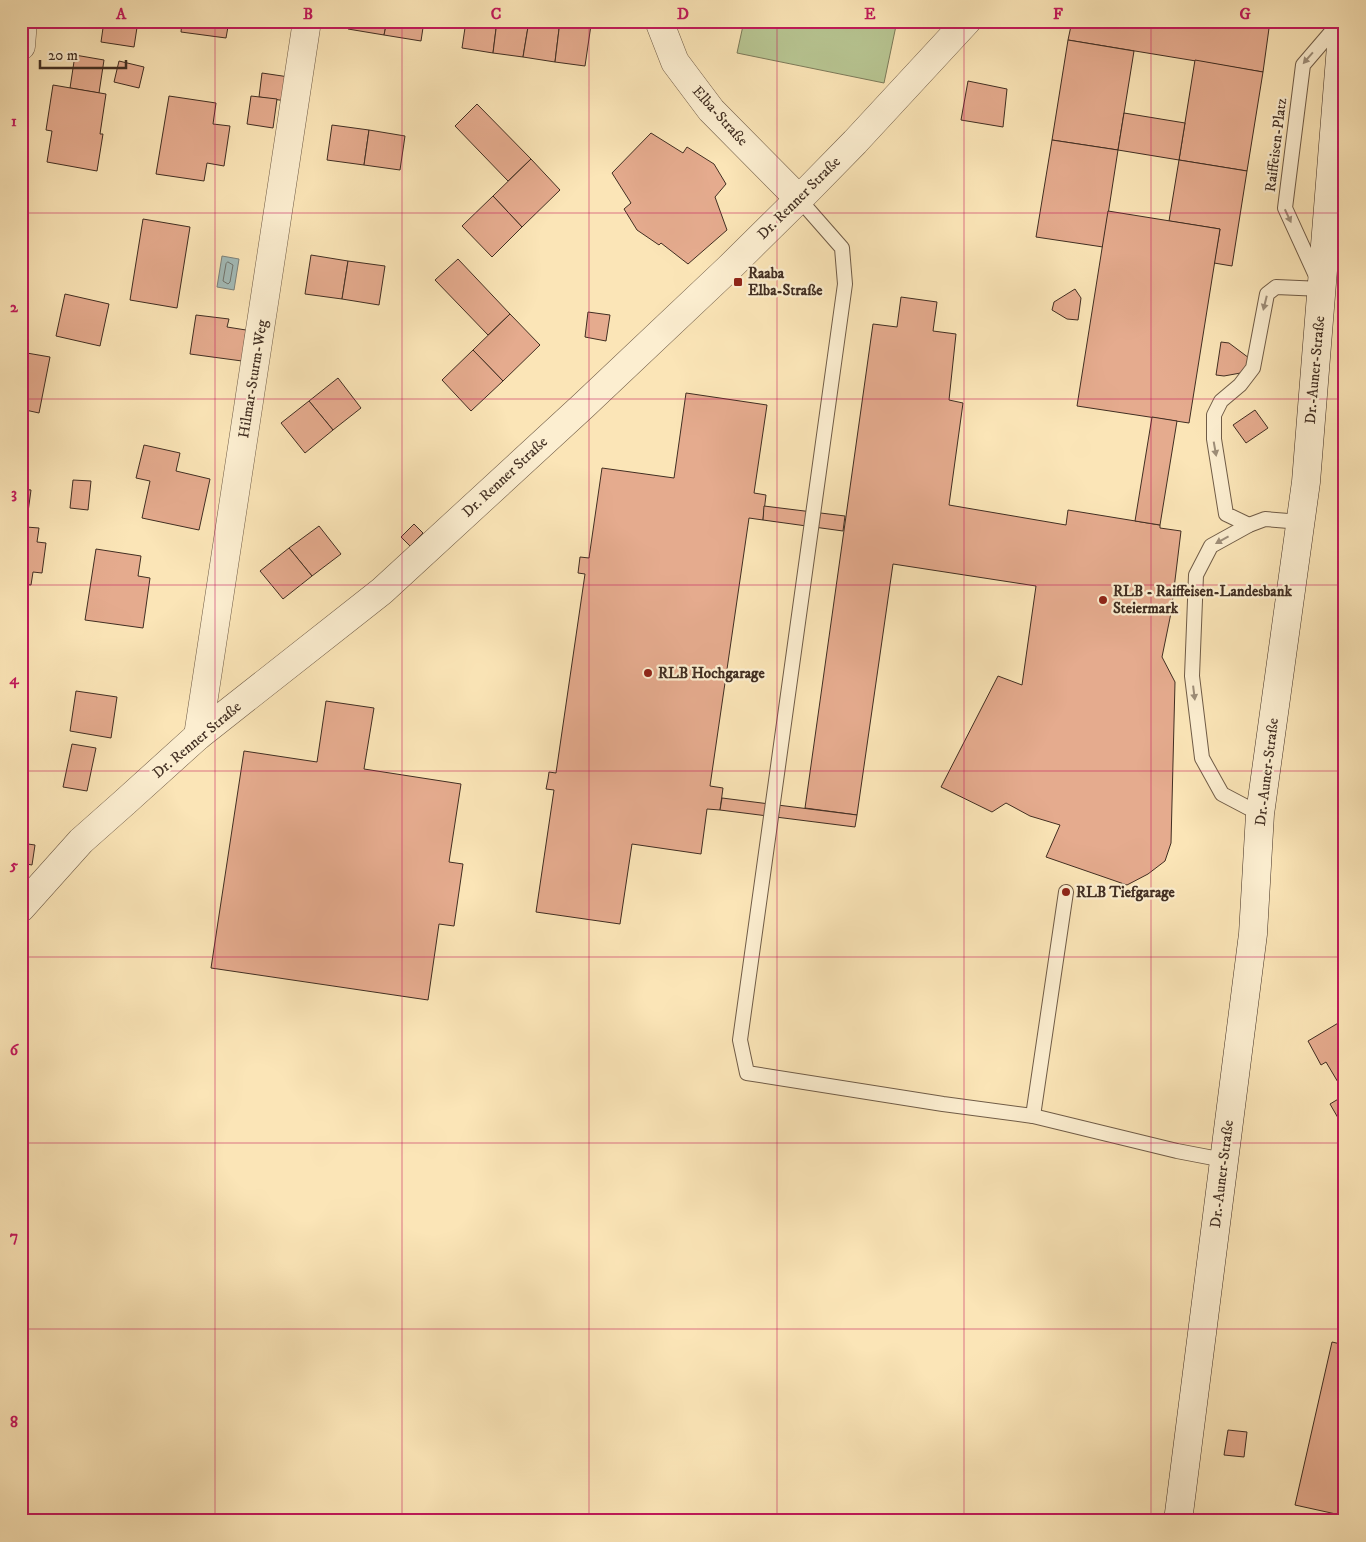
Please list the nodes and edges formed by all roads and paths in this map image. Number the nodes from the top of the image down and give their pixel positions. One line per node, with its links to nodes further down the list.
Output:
1 (23, 21): 6 (street)
2 (307, 21): 12 (street, Hilmar-Sturm-Weg)
3 (659, 21): 8 (street, Elba-Straße)
4 (967, 21): 8 (street, Dr. Renner Straße)
5 (1342, 21): 7 (street, Dr.-Auner-Straße); 9 (lane, Raiffeisen-Platz, one-way to 9)
6 (21, 46)
7 (1343, 52): 9 (street, Dr.-Auner-Straße)
8 (799, 199): 12 (street, Dr. Renner Straße); 16 (lane)
9 (1322, 289): 10 (street, Dr.-Auner-Straße); 11 (lane, one-way to 11)
10 (1301, 522): 11 (lane); 13 (street, Dr.-Auner-Straße)
11 (1249, 525): 13 (lane, one-way to 13)
12 (198, 736): 15 (street, Dr. Renner Straße)
13 (1260, 814): 17 (street, Dr.-Auner-Straße)
14 (1066, 892): 16 (lane)
15 (21, 908)
16 (1033, 1116): 17 (lane)
17 (1224, 1160): 18 (street, Dr.-Auner-Straße)
18 (1178, 1521)

